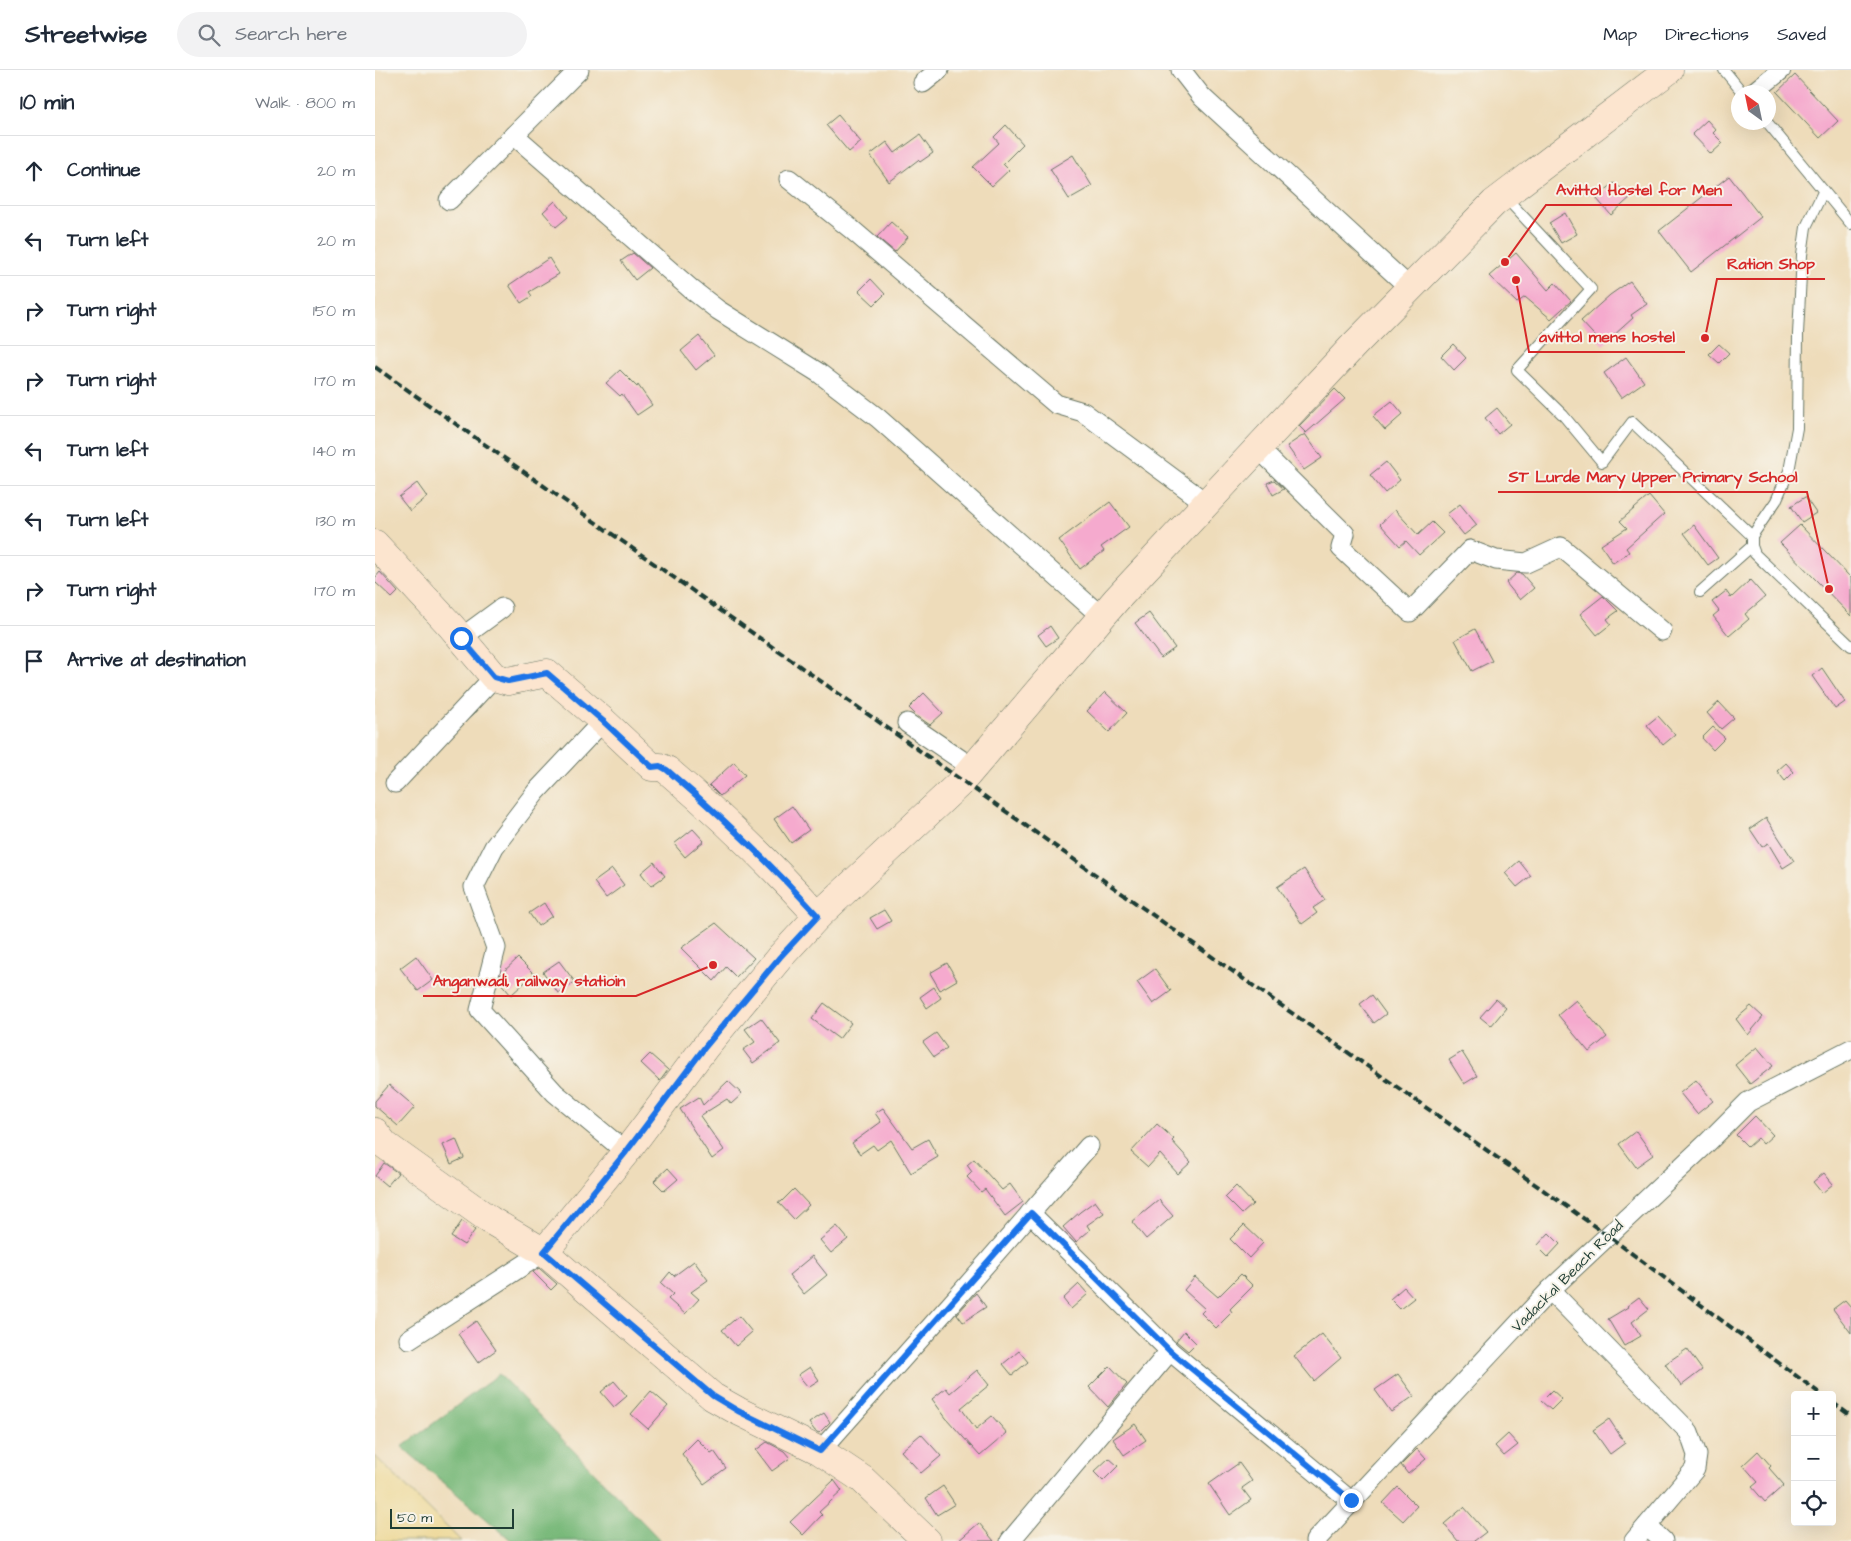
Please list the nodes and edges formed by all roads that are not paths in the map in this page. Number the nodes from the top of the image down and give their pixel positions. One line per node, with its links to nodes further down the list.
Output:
1 (579, 70): 11 (street)
2 (939, 70): 7 (street)
3 (1181, 70): 17 (street)
4 (1669, 70): 14 (main road)
5 (1724, 70): 8 (lane)
6 (1781, 70): 9 (street)
7 (923, 83)
8 (1736, 85)
9 (1763, 85)
10 (1773, 130): 13 (lane)
11 (514, 135): 15 (street); 24 (street)
12 (789, 179): 19 (street)
13 (1823, 192): 16 (lane); 20 (lane)
14 (1504, 196): 17 (main road); 20 (lane)
15 (449, 200)
16 (1851, 224)
17 (1410, 288): 18 (main road)
18 (1257, 447): 19 (main road); 25 (street)
19 (1206, 503): 24 (main road)
20 (1752, 541): 22 (lane); 27 (lane)
21 (375, 544): 26 (main road)
22 (1700, 592)
23 (501, 608): 26 (street)
24 (1102, 616): 31 (main road)
25 (1662, 631)
26 (461, 638): 28 (main road)
27 (1851, 646)
28 (494, 677): 29 (main road); 32 (street)
29 (603, 721): 33 (main road); 37 (street)
30 (907, 723): 31 (street)
31 (973, 768): 33 (main road)
32 (395, 783)
33 (818, 916): 37 (main road)
34 (1851, 1049): 40 (street, Vadackal Beach Road)
35 (375, 1132): 39 (main road)
36 (1089, 1146): 38 (street)
37 (626, 1152): 39 (main road)
38 (1031, 1213): 42 (street); 43 (street)
39 (544, 1252): 41 (street); 43 (main road)
40 (1550, 1290): 44 (street, Vadackal Beach Road); 45 (street)
41 (409, 1339)
42 (1170, 1351): 44 (street); 47 (street)
43 (820, 1451): 46 (main road)
44 (1351, 1500): 48 (street, Vadackal Beach Road)
45 (1647, 1526): 49 (street); 50 (street)
46 (927, 1541)
47 (1010, 1541)
48 (1315, 1541)
49 (1635, 1541)
50 (1663, 1541)

